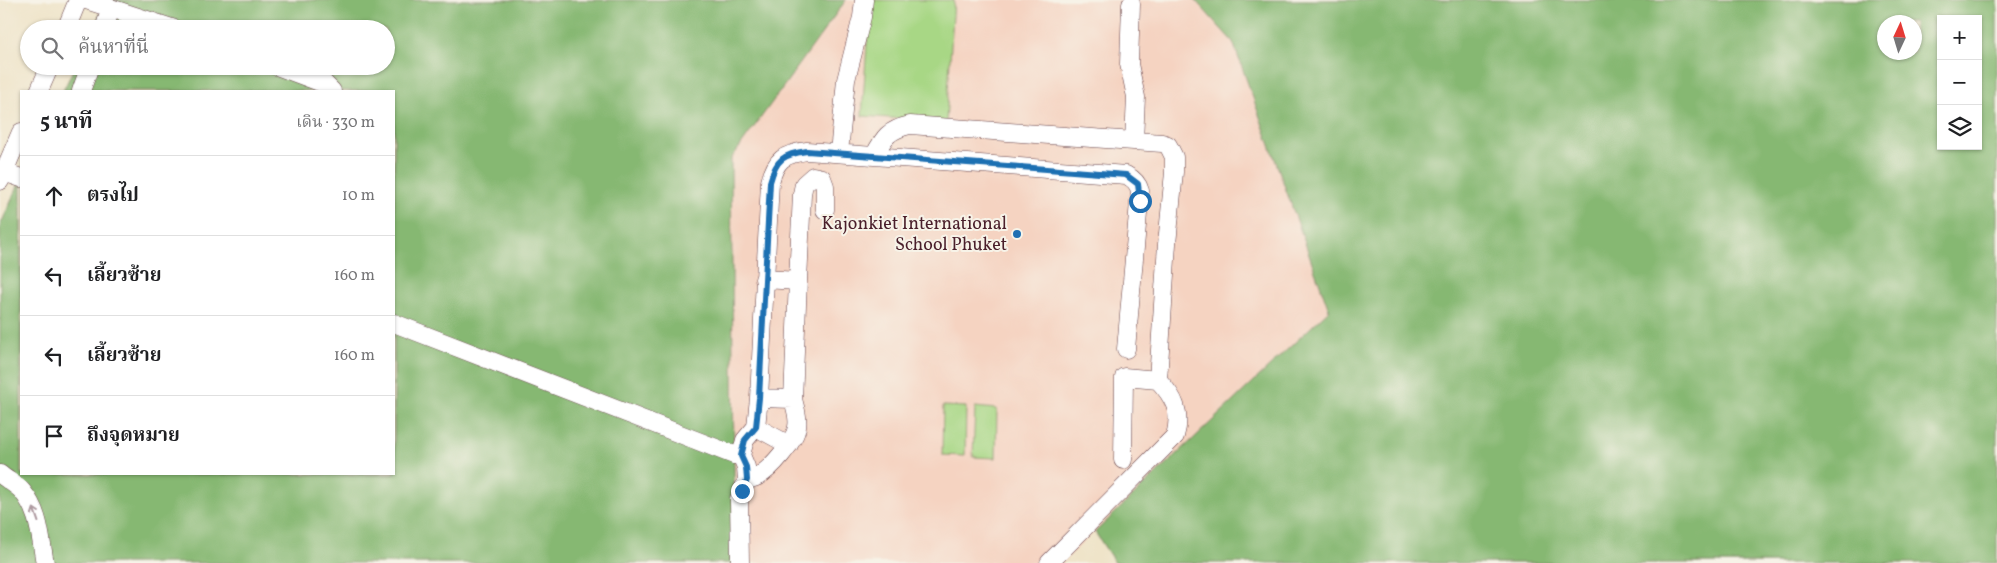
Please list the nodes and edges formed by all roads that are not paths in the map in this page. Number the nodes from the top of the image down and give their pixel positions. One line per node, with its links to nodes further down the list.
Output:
1 (78, 0): 6 (street)
2 (86, 0): 5 (street)
3 (864, 0): 17 (street)
4 (1131, 4): 16 (street)
5 (111, 8): 7 (street); 8 (street)
6 (70, 20)
7 (107, 20)
8 (148, 20)
9 (46, 75): 12 (street)
10 (87, 75): 13 (street)
11 (301, 75): 14 (street)
12 (39, 90)
13 (81, 90)
14 (331, 90)
15 (20, 134): 19 (street)
16 (1134, 141): 18 (street); 26 (street)
17 (839, 153): 18 (street); 22 (street)
18 (874, 156): 25 (street)
19 (2, 176): 20 (street)
20 (20, 178)
21 (825, 210): 23 (street)
22 (764, 279): 23 (street); 27 (street)
23 (798, 281): 28 (street)
24 (395, 323): 31 (street)
25 (1126, 349)
26 (1158, 380): 32 (street); 37 (street)
27 (759, 398): 28 (street); 29 (street)
28 (793, 399): 30 (street)
29 (756, 427): 30 (street); 31 (street)
30 (789, 445): 34 (street)
31 (738, 455): 34 (street)
32 (1123, 460)
33 (0, 474): 35 (street, one-way to 33)
34 (747, 480): 36 (street)
35 (45, 563)
36 (740, 563)
37 (1049, 563)

